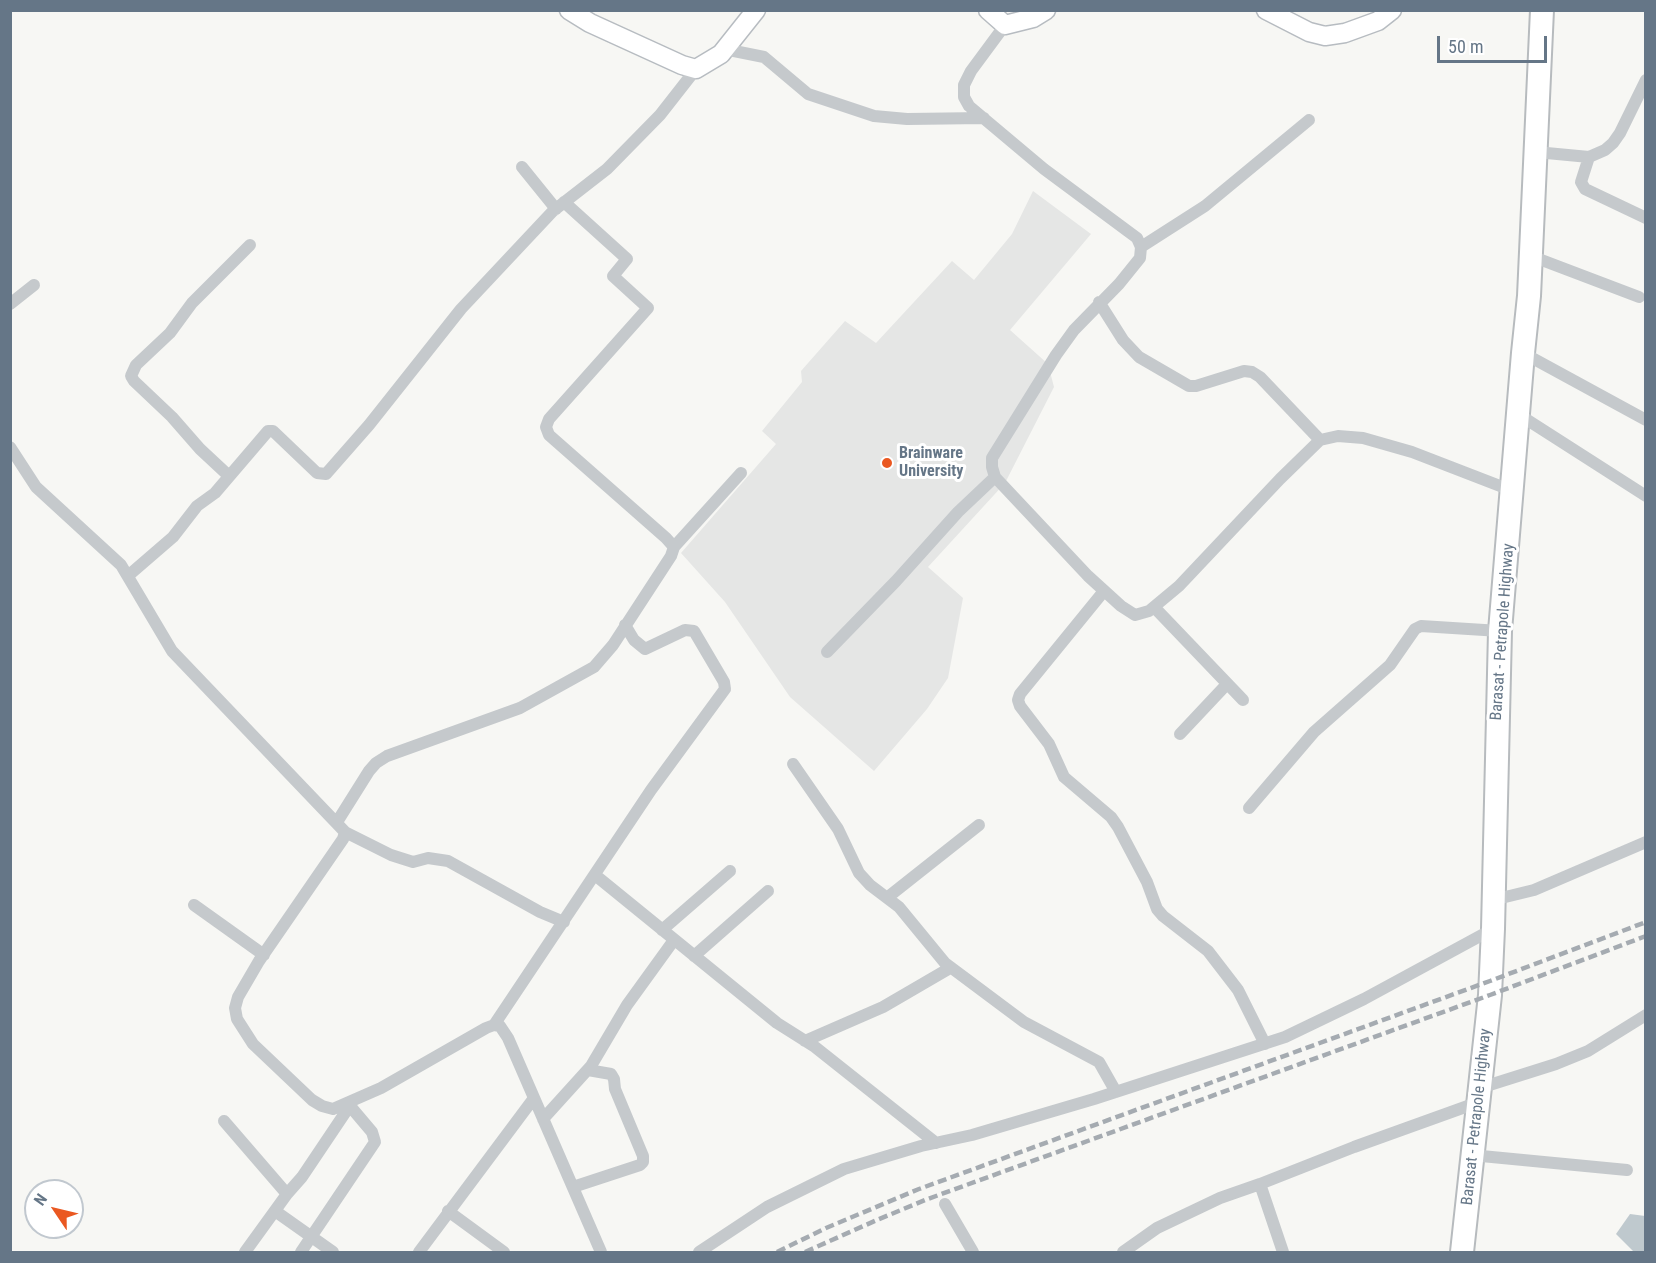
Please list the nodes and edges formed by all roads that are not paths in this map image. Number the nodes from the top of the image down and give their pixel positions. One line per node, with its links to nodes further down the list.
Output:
1 (569, 10): 10 (street)
2 (756, 10): 9 (street)
3 (988, 10): 8 (street)
4 (1046, 10): 8 (street)
5 (1266, 10): 6 (street)
6 (1392, 10)
7 (1542, 10): 14 (highway, Barasat - Petrapole Highway)
8 (1005, 25): 12 (street)
9 (724, 50): 10 (street); 12 (street)
10 (696, 69): 17 (street)
11 (1646, 80): 15 (street)
12 (984, 118): 20 (street)
13 (1309, 120): 20 (street)
14 (1536, 152): 15 (street); 21 (highway, Barasat - Petrapole Highway)
15 (1589, 157): 18 (street)
16 (522, 166): 17 (street)
17 (560, 206): 32 (street); 36 (street)
18 (1646, 218)
19 (250, 245): 32 (street)
20 (1141, 247): 24 (street)
21 (1531, 256): 23 (street); 26 (highway, Barasat - Petrapole Highway)
22 (34, 285): 25 (street)
23 (1639, 297)
24 (1099, 302): 29 (street); 33 (street)
25 (10, 304)
26 (1523, 353): 27 (highway, Barasat - Petrapole Highway); 28 (street)
27 (1518, 414): 34 (highway, Barasat - Petrapole Highway); 35 (street)
28 (1646, 420)
29 (1320, 440): 34 (street); 39 (street)
30 (10, 447): 37 (street)
31 (741, 473): 36 (street)
32 (229, 476): 37 (street)
33 (995, 477): 38 (street); 42 (street)
34 (1513, 491): 41 (highway, Barasat - Petrapole Highway)
35 (1646, 496)
36 (674, 548): 40 (street)
37 (129, 575): 49 (street)
38 (1104, 591): 39 (street); 67 (street)
39 (1154, 608): 43 (street)
40 (625, 625): 49 (street); 52 (street)
41 (1500, 631): 47 (street); 55 (highway, Barasat - Petrapole Highway)
42 (827, 652)
43 (1227, 684): 44 (street); 45 (street)
44 (1243, 700)
45 (1180, 735)
46 (793, 764): 54 (street)
47 (1250, 808)
48 (979, 825): 54 (street)
49 (341, 827): 57 (street); 61 (street)
50 (1646, 842): 55 (street)
51 (730, 870): 59 (street)
52 (595, 875): 57 (street); 59 (street)
53 (768, 891): 62 (street)
54 (888, 897): 63 (street)
55 (1493, 900): 58 (highway, Barasat - Petrapole Highway)
56 (194, 905): 61 (street)
57 (564, 922): 65 (street)
58 (1493, 929): 67 (street); 70 (highway, Barasat - Petrapole Highway)
59 (662, 930): 60 (street)
60 (674, 940): 62 (street); 68 (street)
61 (264, 955): 72 (street)
62 (694, 956): 66 (street)
63 (950, 968): 66 (street); 69 (street)
64 (1646, 1015): 70 (street)
65 (494, 1025): 71 (street); 72 (street)
66 (805, 1041): 75 (street)
67 (1265, 1044): 69 (street)
68 (588, 1070): 73 (street); 79 (street)
69 (1116, 1092): 75 (street)
70 (1480, 1095): 76 (highway, Barasat - Petrapole Highway); 78 (street)
71 (534, 1098): 73 (street); 83 (street)
72 (351, 1103): 80 (street); 84 (street)
73 (543, 1119): 79 (street)
74 (224, 1121): 80 (street)
75 (936, 1143): 91 (street)
76 (1472, 1155): 77 (street); 95 (highway, Barasat - Petrapole Highway)
77 (1627, 1170)
78 (1260, 1184): 93 (street); 94 (street)
79 (573, 1187): 90 (street)
80 (287, 1194): 82 (street)
81 (945, 1204): 92 (street)
82 (276, 1211): 84 (street); 85 (street)
83 (448, 1211): 88 (street); 89 (street)
84 (312, 1236): 86 (street); 87 (street)
85 (245, 1252)
86 (301, 1252)
87 (333, 1252)
88 (419, 1252)
89 (504, 1252)
90 (601, 1252)
91 (699, 1252)
92 (973, 1252)
93 (1122, 1252)
94 (1283, 1252)
95 (1462, 1252)

